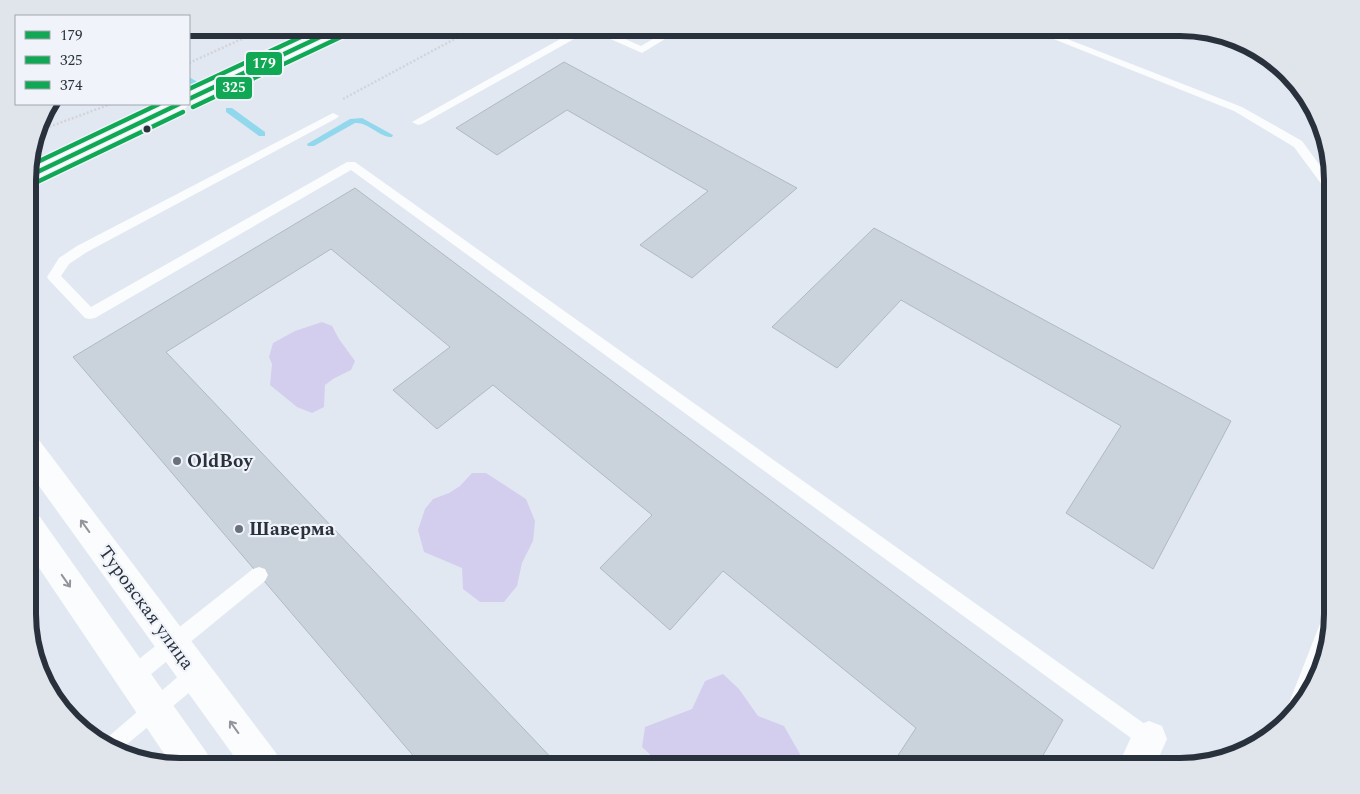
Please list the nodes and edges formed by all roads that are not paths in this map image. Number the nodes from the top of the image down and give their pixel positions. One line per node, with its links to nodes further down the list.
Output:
1 (1052, 36): 11 (lane)
2 (320, 37): 6 (street)
3 (571, 37): 9 (lane)
4 (612, 37): 5 (lane)
5 (664, 37)
6 (190, 99)
7 (177, 105): 10 (street)
8 (333, 116): 22 (lane)
9 (418, 122)
10 (36, 172)
11 (1323, 178)
12 (36, 459): 15 (street, Туровская улица, one-way to 12)
13 (36, 537): 18 (street, one-way to 18)
14 (259, 575): 15 (lane)
15 (172, 644): 17 (street, Туровская улица); 18 (lane)
16 (1319, 649): 19 (lane)
17 (195, 675): 20 (lane); 24 (street, Туровская улица, one-way to 17)
18 (132, 676): 20 (street)
19 (1309, 676)
20 (155, 709): 21 (lane); 23 (street)
21 (115, 742)
22 (1143, 753)
23 (189, 758)
24 (256, 758)

